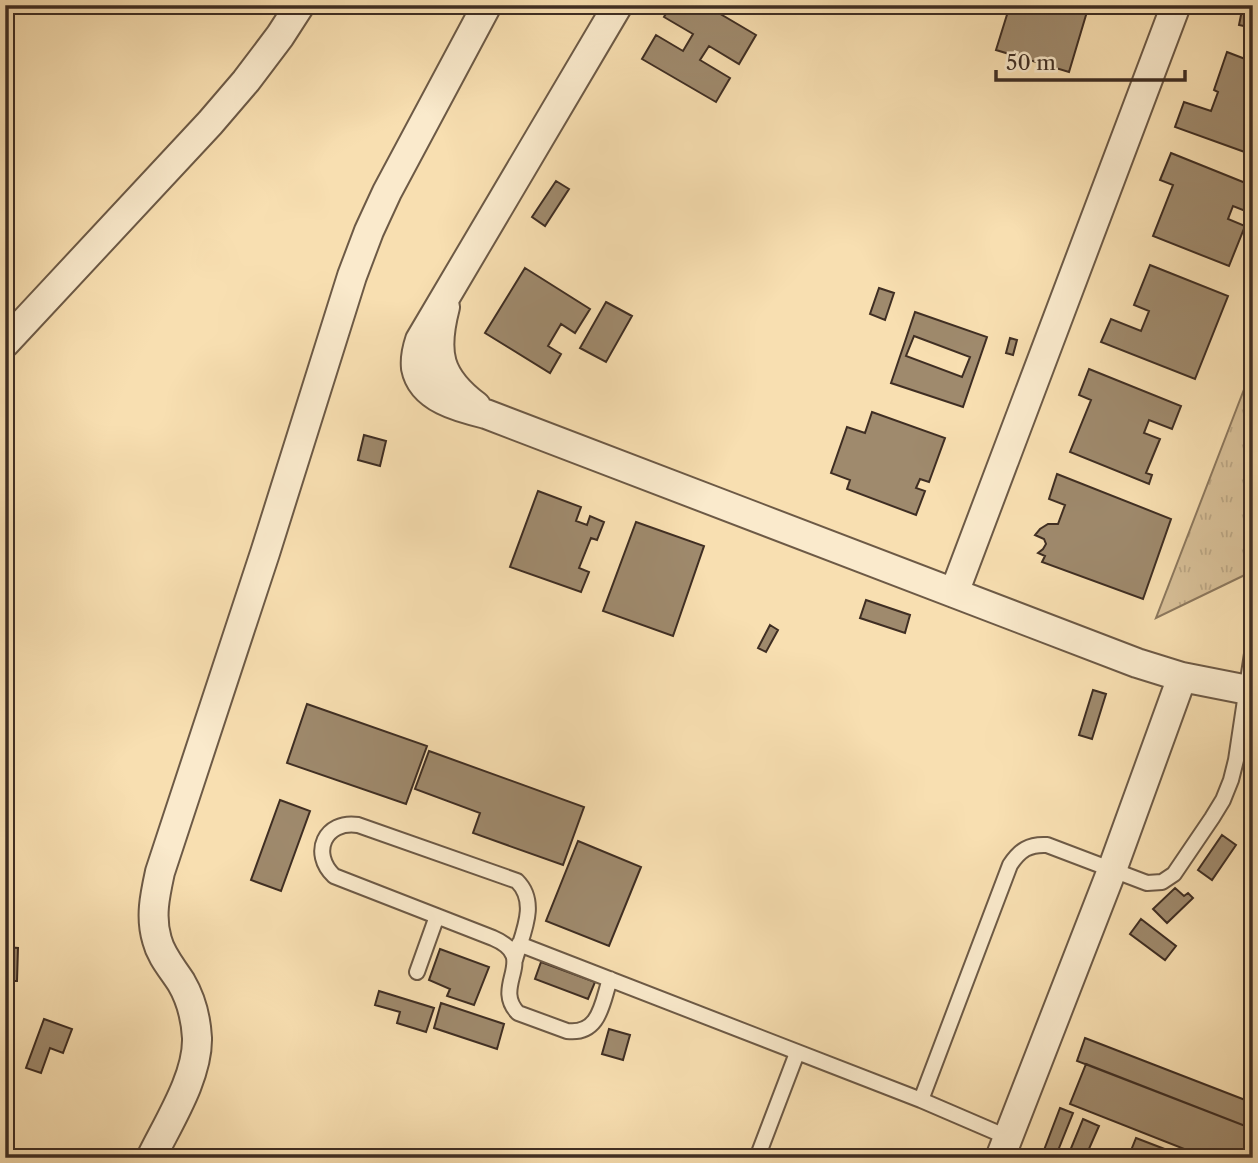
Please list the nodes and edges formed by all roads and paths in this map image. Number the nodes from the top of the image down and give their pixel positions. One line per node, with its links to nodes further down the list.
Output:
1 (300, 5): 5 (street)
2 (487, 5): 19 (street)
3 (618, 5): 6 (street)
4 (1176, 5): 6 (street)
5 (5, 343)
6 (954, 593): 8 (street)
7 (1253, 647): 9 (lane)
8 (1182, 677): 9 (street); 10 (street)
9 (1249, 691): 10 (lane)
10 (1112, 870): 17 (lane); 18 (street)
11 (438, 916): 12 (lane); 13 (lane); 14 (lane)
12 (519, 944): 13 (lane); 15 (lane)
13 (515, 960): 15 (lane)
14 (417, 972)
15 (610, 979): 16 (lane)
16 (797, 1053): 17 (lane); 20 (lane)
17 (921, 1100): 18 (lane)
18 (1004, 1147)
19 (151, 1158)
20 (757, 1158)

